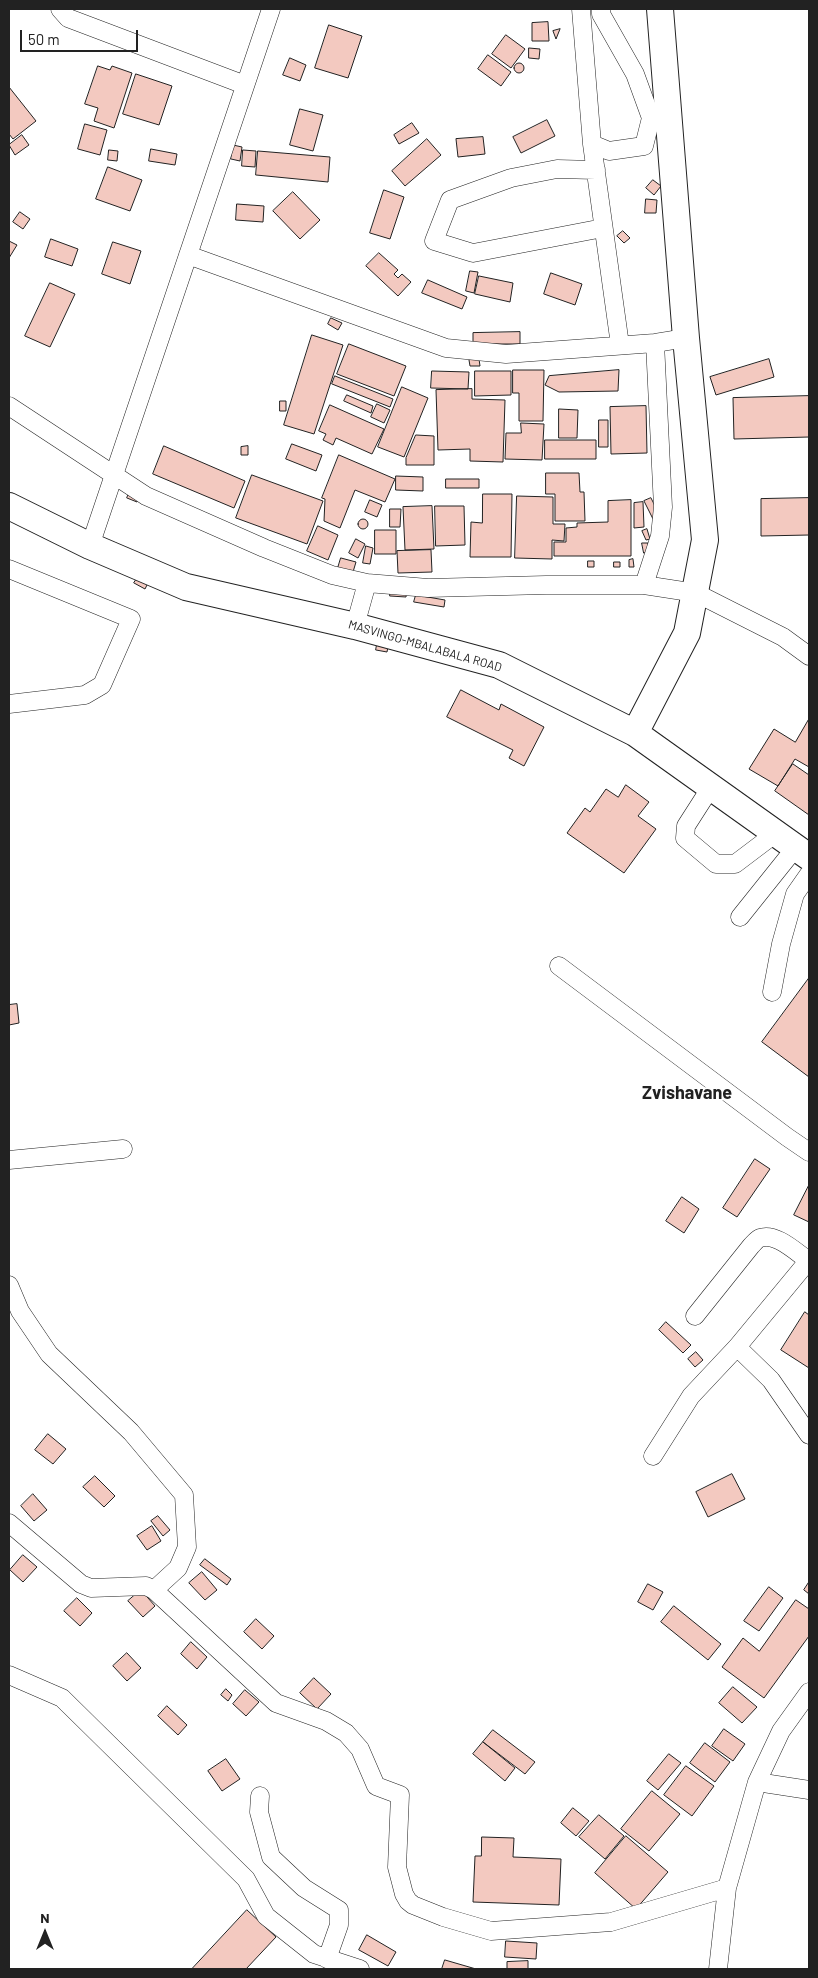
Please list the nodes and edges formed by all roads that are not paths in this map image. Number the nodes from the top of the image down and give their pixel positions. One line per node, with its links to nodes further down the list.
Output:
1 (60, 9): 6 (street)
2 (271, 9): 6 (street)
3 (581, 9): 7 (street)
4 (600, 9): 7 (street)
5 (660, 9): 11 (highway)
6 (245, 85): 10 (street)
7 (592, 144): 8 (street)
8 (596, 170): 9 (street); 9 (street)
9 (604, 228): 13 (street)
10 (188, 255): 13 (street); 15 (street)
11 (686, 338): 12 (street); 21 (highway)
12 (655, 342): 13 (street); 20 (street)
13 (620, 345)
14 (9, 406): 15 (street)
15 (114, 475): 17 (street); 19 (street)
16 (9, 506): 17 (highway, MASVINGO-MBALABALA ROAD)
17 (90, 546): 22 (highway, MASVINGO-MBALABALA ROAD)
18 (9, 569): 24 (street)
19 (367, 583): 20 (street); 22 (street)
20 (644, 585): 21 (street)
21 (696, 593): 23 (street); 25 (highway)
22 (355, 626): 25 (highway, MASVINGO-MBALABALA ROAD)
23 (809, 656)
24 (9, 704)
25 (634, 733): 26 (highway, MASVINGO-MBALABALA ROAD)
26 (712, 787): 27 (highway, MASVINGO-MBALABALA ROAD); 27 (street)
27 (794, 846): 29 (street)
28 (809, 874): 31 (street)
29 (740, 916)
30 (559, 966): 33 (street)
31 (772, 992)
32 (123, 1149): 34 (street)
33 (809, 1152)
34 (9, 1160)
35 (809, 1261): 37 (street); 38 (street)
36 (9, 1285): 42 (street)
37 (695, 1316)
38 (737, 1347): 39 (street); 40 (street)
39 (809, 1435)
40 (653, 1456)
41 (9, 1523): 42 (street)
42 (154, 1590): 48 (street)
43 (9, 1675): 49 (street)
44 (809, 1692): 45 (street)
45 (757, 1782): 46 (street); 48 (street)
46 (809, 1790)
47 (260, 1796): 49 (street)
48 (727, 1888): 51 (street)
49 (327, 1960): 50 (street)
50 (360, 1969)
51 (718, 1969)

